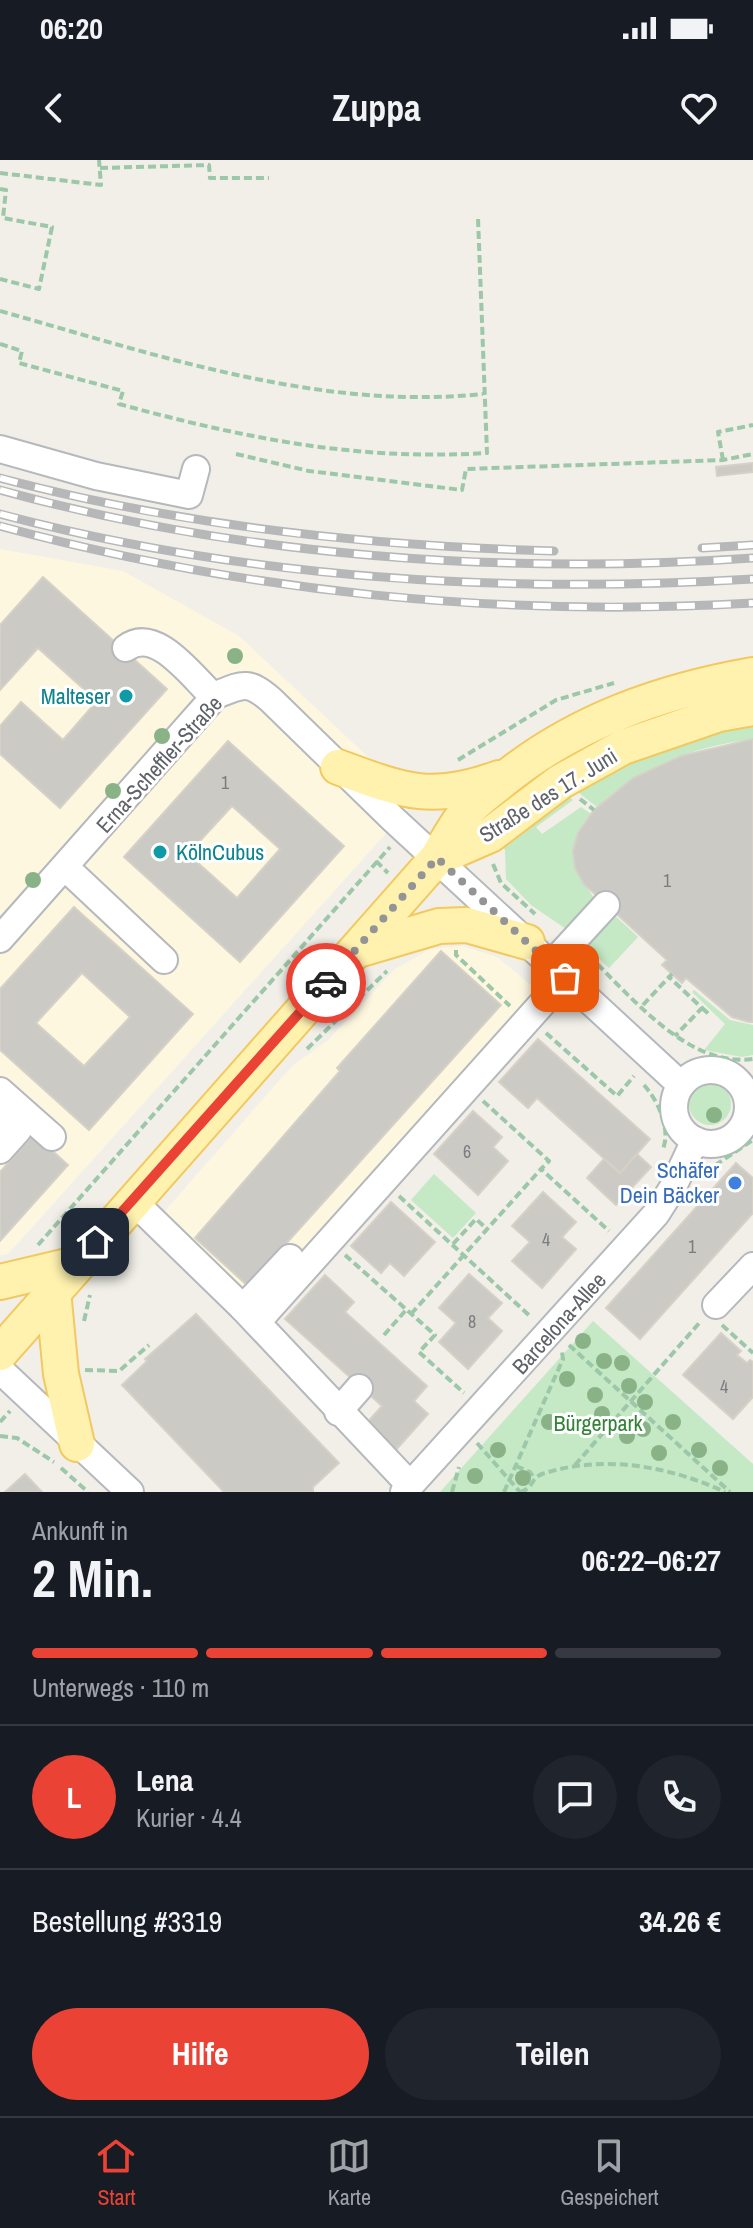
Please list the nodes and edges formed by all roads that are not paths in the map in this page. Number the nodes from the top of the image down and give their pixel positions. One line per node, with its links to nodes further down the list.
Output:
1 (0, 449): 2 (street)
2 (196, 469)
3 (126, 648): 5 (street)
4 (753, 675): 8 (main road, Straße des 17. Juni)
5 (214, 697): 7 (street, Erna-Scheffler-Straße); 10 (street, Erna-Scheffler-Straße)
6 (753, 708): 9 (main road, Straße des 17. Juni)
7 (338, 767): 8 (main road); 9 (street, Erna-Scheffler-Straße)
8 (511, 774): 9 (main road, Straße des 17. Juni)
9 (437, 858): 13 (street, Erna-Scheffler-Straße); 14 (main road, Straße des 17. Juni)
10 (66, 868): 12 (street, Erna-Scheffler-Straße); 15 (street)
11 (606, 905): 13 (street)
12 (0, 939)
13 (542, 942): 14 (main road); 16 (street, Erna-Scheffler-Straße); 29 (street)
14 (353, 952): 24 (main road, Straße des 17. Juni)
15 (164, 960)
16 (681, 1085): 18 (street); 22 (street)
17 (0, 1091): 20 (street)
18 (749, 1092): 21 (street)
19 (0, 1113): 23 (street)
20 (52, 1137)
21 (750, 1138): 22 (street)
22 (695, 1140): 36 (street, Barcelona-Allee)
23 (0, 1150)
24 (132, 1200): 26 (main road, Straße des 17. Juni); 29 (street)
25 (753, 1266): 30 (street)
26 (87, 1274): 27 (main road); 28 (main road, Straße des 17. Juni)
27 (0, 1282)
28 (53, 1291): 31 (main road, Straße des 17. Juni); 35 (main road)
29 (250, 1315): 34 (street)
30 (714, 1315)
31 (0, 1353)
32 (0, 1370): 35 (street)
33 (359, 1388): 34 (street)
34 (338, 1412): 36 (street)
35 (77, 1444): 37 (street)
36 (407, 1489)
37 (130, 1492)

